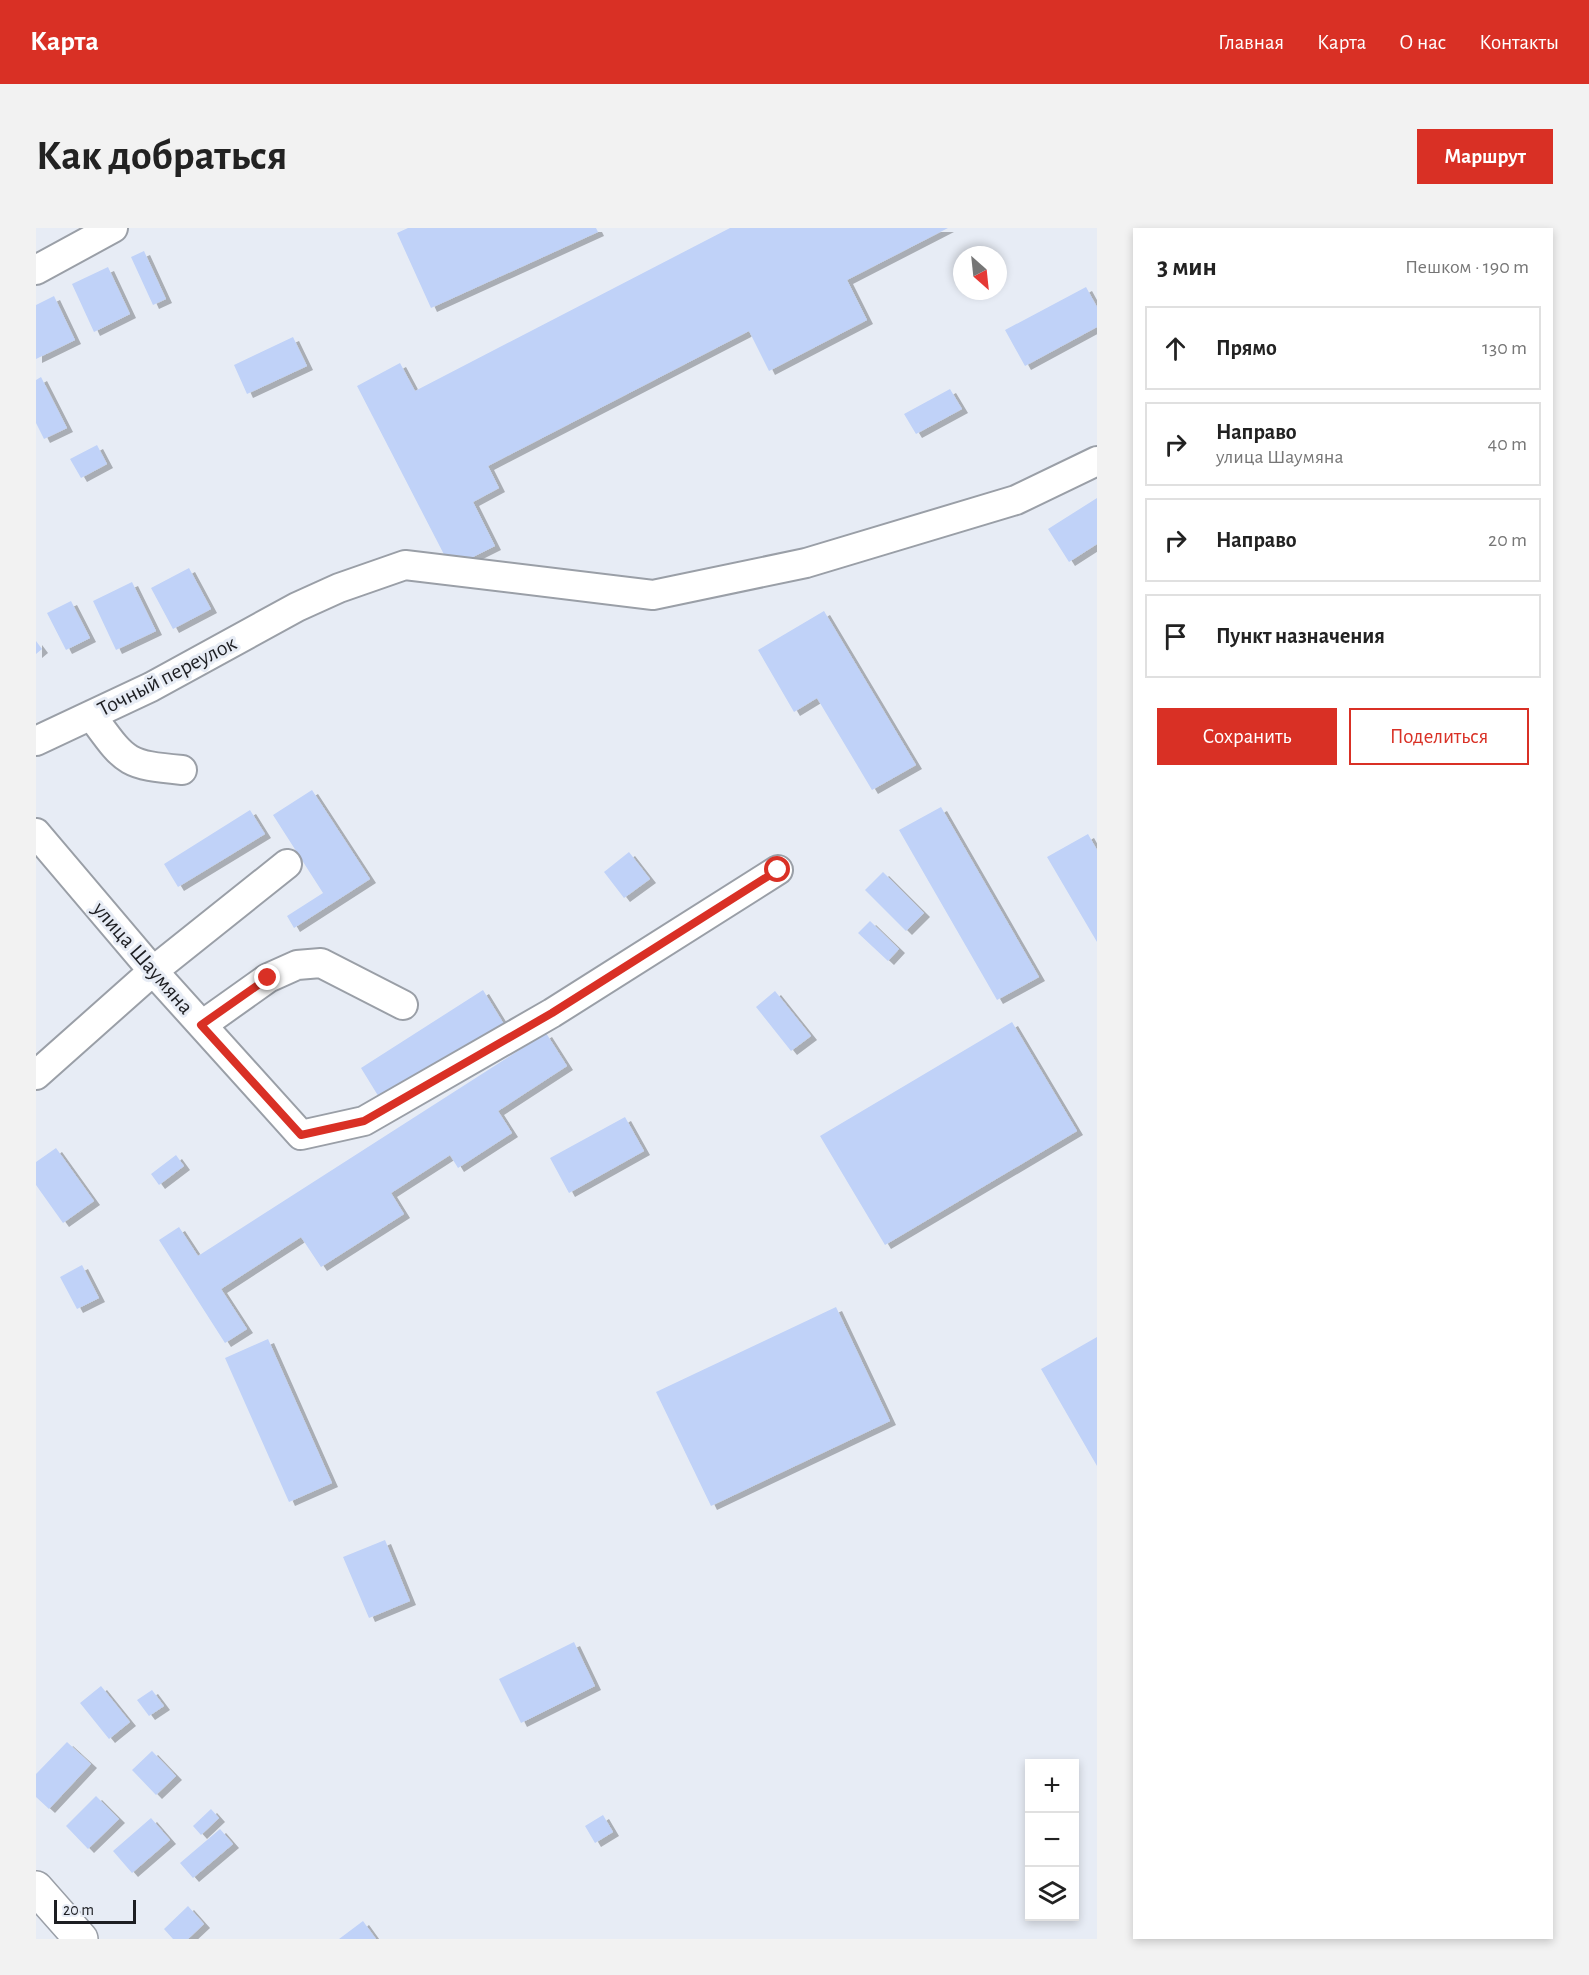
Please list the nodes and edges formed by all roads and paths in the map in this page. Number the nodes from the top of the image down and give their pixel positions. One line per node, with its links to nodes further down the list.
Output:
1 (113, 228): 2 (street)
2 (36, 270)
3 (1097, 461): 4 (street, Точный переулок)
4 (91, 716): 5 (street, Точный переулок); 6 (street)
5 (36, 741)
6 (182, 770)
7 (36, 833): 10 (street, улица Шаумяна)
8 (287, 864): 10 (street)
9 (778, 870): 12 (street, улица Шаумяна)
10 (153, 972): 12 (street, улица Шаумяна); 13 (street)
11 (403, 1005): 12 (street)
12 (201, 1025)
13 (36, 1075)
14 (36, 1888): 15 (main road)
15 (81, 1939)

